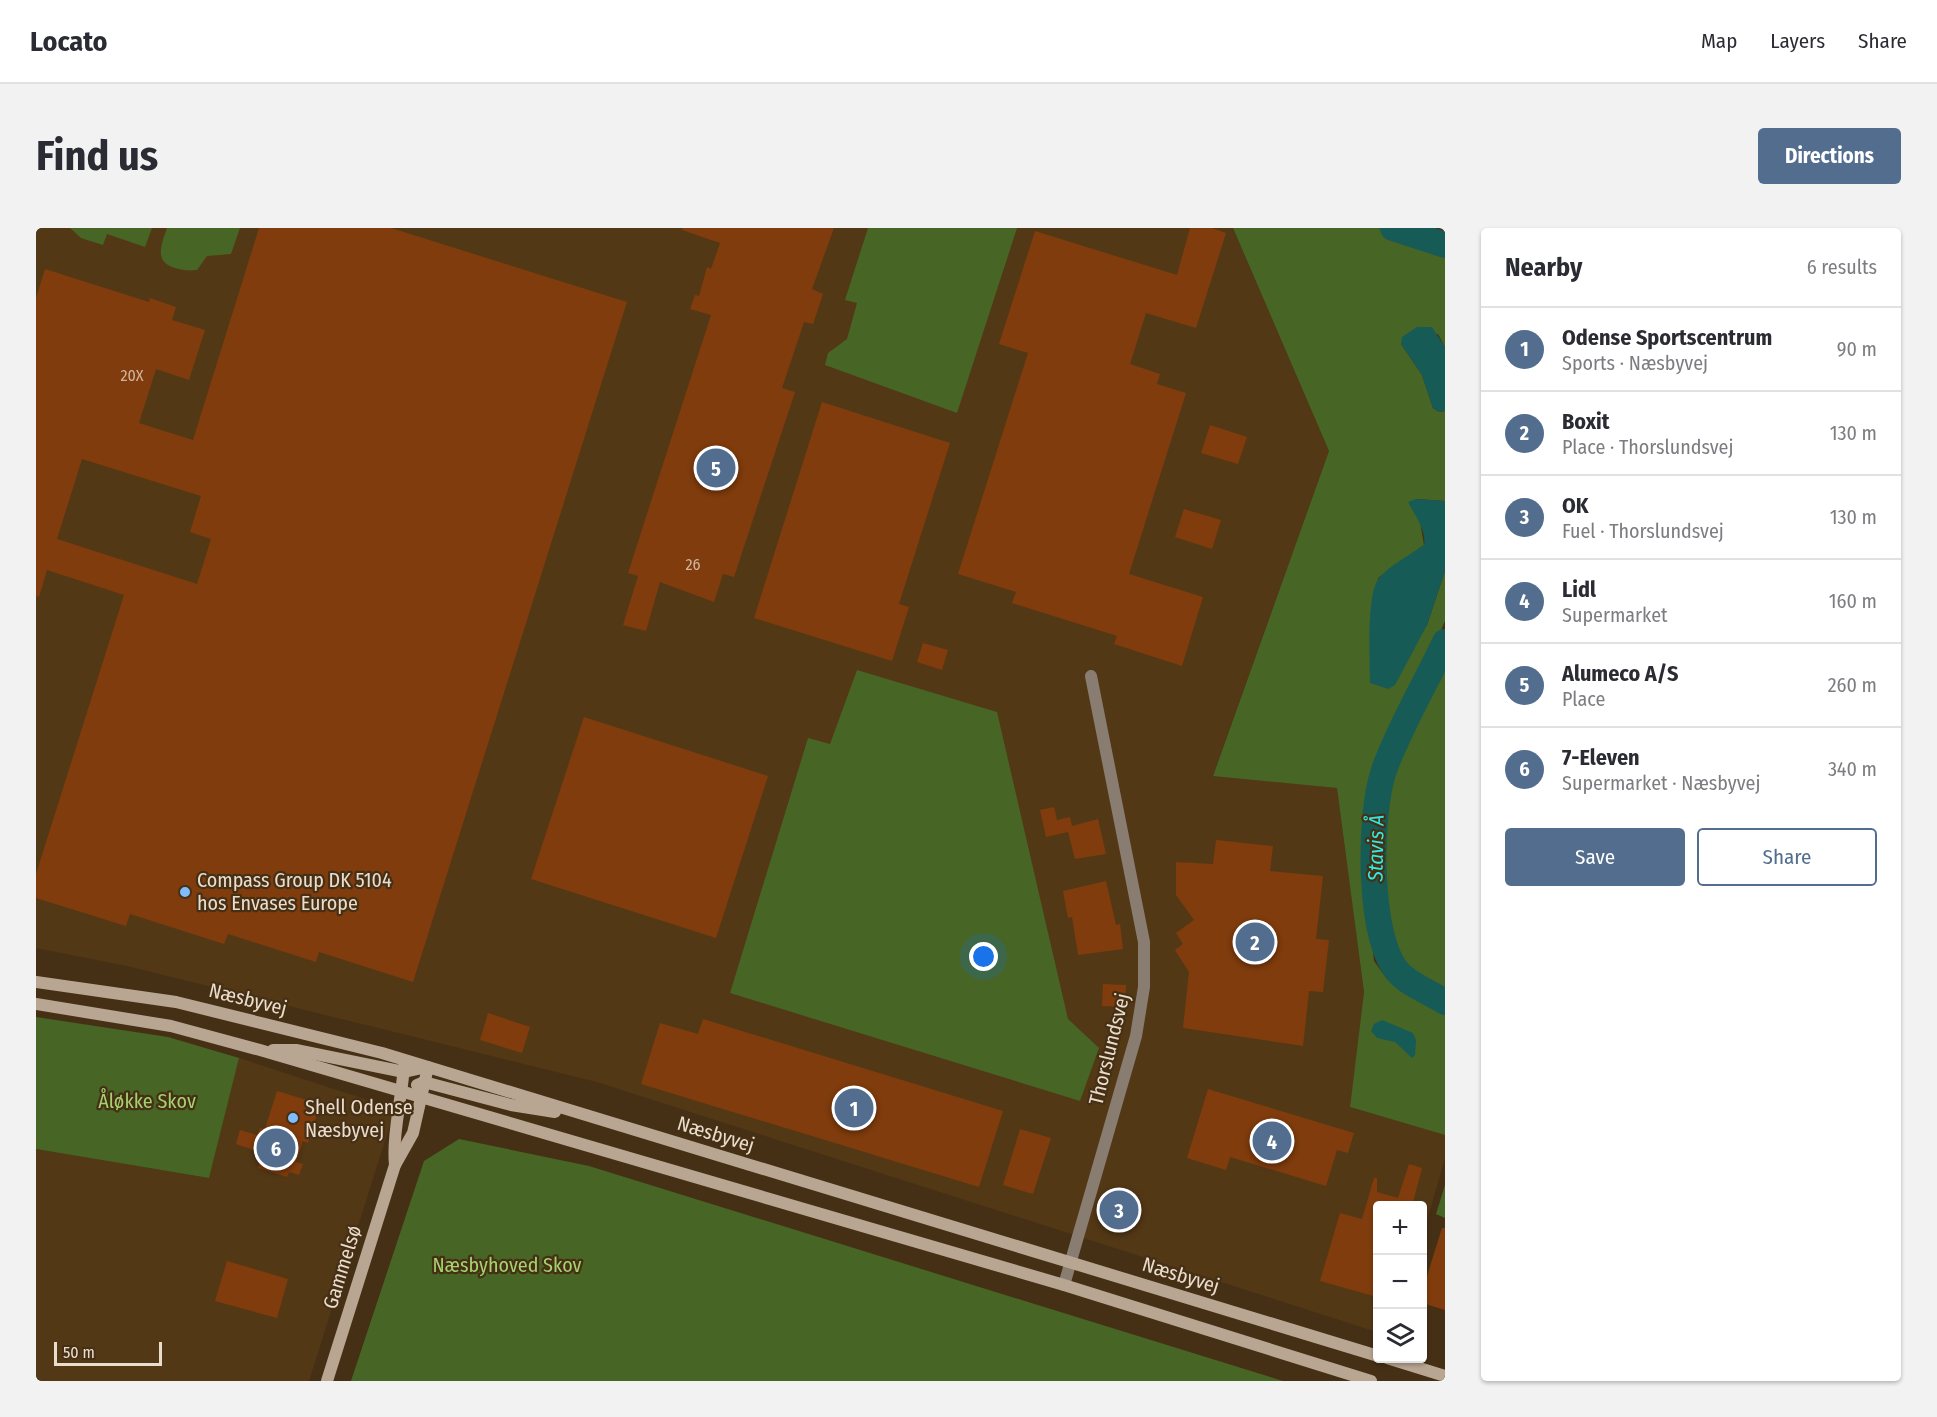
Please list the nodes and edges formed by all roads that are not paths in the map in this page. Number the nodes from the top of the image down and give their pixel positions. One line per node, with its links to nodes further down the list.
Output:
1 (1091, 676): 12 (street, Thorslundsvej)
2 (36, 982): 5 (street, Næsbyvej)
3 (36, 1004): 4 (street)
4 (260, 1050): 5 (street); 8 (street)
5 (404, 1066): 6 (street, Næsbyvej); 8 (street, Gammelsø)
6 (428, 1067): 7 (street, Gammelsø); 10 (street, Næsbyvej)
7 (424, 1082): 8 (street); 9 (street, Gammelsø); 10 (street)
8 (403, 1092): 9 (street); 11 (street, Gammelsø)
9 (422, 1098): 11 (street, Gammelsø); 13 (street)
10 (597, 1118): 12 (street, Næsbyvej)
11 (395, 1166): 17 (street, Gammelsø)
12 (1071, 1261): 13 (street, Thorslundsvej); 14 (street, Næsbyvej)
13 (1064, 1285): 18 (street)
14 (1373, 1355)
15 (1401, 1363): 16 (street)
16 (1445, 1376)
17 (327, 1381)
18 (1371, 1381)

